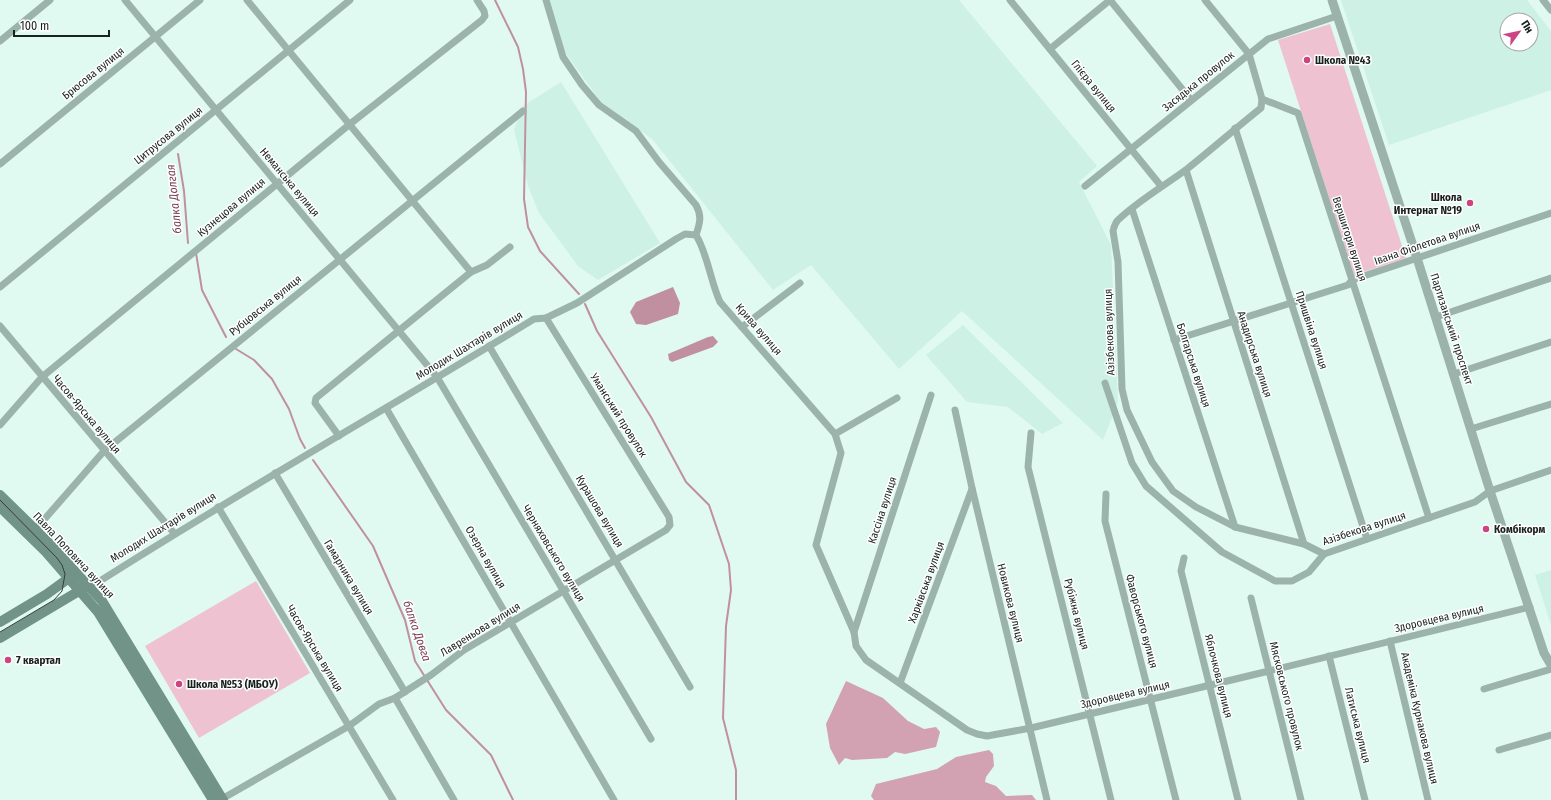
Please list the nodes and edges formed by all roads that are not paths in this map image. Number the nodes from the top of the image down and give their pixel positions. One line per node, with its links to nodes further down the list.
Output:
1 (50, 0): 16 (street)
2 (125, 0): 15 (street, Неманська вулиця)
3 (200, 0): 15 (street, Брюсова вулиця)
4 (246, 0): 18 (street)
5 (350, 0): 18 (street, Цитрусова вулиця)
6 (477, 0): 24 (street, Кузнецова вулиця)
7 (546, 0): 35 (street)
8 (1010, 0): 17 (street, Глієра вулиця)
9 (1110, 0): 17 (street); 21 (street)
10 (1205, 0): 19 (street)
11 (1332, 0): 14 (street, Партизанський проспект)
12 (1543, 0): 13 (street)
13 (1551, 10)
14 (1337, 16): 19 (street, Засядька провулок); 37 (street, Партизанський проспект)
15 (155, 36): 22 (street, Неманська вулиця); 27 (street, Брюсова вулиця)
16 (0, 41)
17 (1050, 49): 26 (street, Глієра вулиця)
18 (288, 51): 22 (street, Цитрусова вулиця); 24 (street)
19 (1249, 54): 20 (street); 21 (street, Засядька провулок)
20 (1262, 99): 25 (street); 41 (street, Вершигори вулиця)
21 (1191, 100): 26 (street, Засядька провулок)
22 (216, 110): 29 (street, Неманська вулиця); 43 (street, Цитрусова вулиця)
23 (523, 111): 32 (street, Рубцовська вулиця)
24 (350, 124): 29 (street, Кузнецова вулиця); 32 (street)
25 (1235, 128): 28 (street); 44 (street, Пришвіна вулиця)
26 (1131, 149): 30 (street, Засядька провулок); 31 (street, Глієра вулиця)
27 (0, 164)
28 (1186, 170): 31 (street); 47 (street, Анадирська вулиця)
29 (277, 184): 38 (street, Неманська вулиця); 55 (street, Кузнецова вулиця)
30 (1085, 186)
31 (1161, 186): 33 (street)
32 (412, 200): 38 (street, Рубцовська вулиця); 39 (street)
33 (1132, 209): 51 (street, Болгарська вулиця); 79 (street, Азізбекова вулиця)
34 (1551, 213): 37 (street, Івана Фіолетова вулиця)
35 (696, 235): 45 (street, Молодих Шахтарів вулиця); 49 (street, Крива вулиця)
36 (510, 247): 39 (street)
37 (1417, 258): 41 (street, Івана Фіолетова вулиця); 46 (street, Партизанський проспект)
38 (339, 259): 50 (street, Неманська вулиця); 68 (street, Рубцовська вулиця)
39 (471, 272): 50 (street)
40 (1551, 278): 46 (street)
41 (1352, 280): 44 (street, Івана Фіолетова вулиця); 77 (street, Вершигори вулиця)
42 (800, 283): 49 (street)
43 (0, 287)
44 (1291, 303): 47 (street, Івана Фіолетова вулиця); 82 (street, Пришвіна вулиця)
45 (546, 318): 53 (street, Молодих Шахтарів вулиця); 78 (street, Уманський провулок)
46 (1436, 318): 54 (street, Партизанський проспект)
47 (1234, 321): 51 (street, Івана Фіолетова вулиця); 83 (street, Анадирська вулиця)
48 (0, 326): 55 (street, Часов-Ярська вулиця)
49 (742, 327): 66 (street, Крива вулиця)
50 (398, 330): 56 (street, Неманська вулиця); 67 (street)
51 (1174, 340): 79 (street, Болгарська вулиця)
52 (1551, 342): 54 (street)
53 (489, 346): 56 (street, Молодих Шахтарів вулиця); 87 (street, Курашова вулиця)
54 (1454, 374): 64 (street, Партизанський проспект)
55 (42, 377): 63 (street, Кузнецова вулиця); 68 (street, Часов-Ярська вулиця)
56 (437, 378): 61 (street, Молодих Шахтарів вулиця); 90 (street, Черняховського вулиця)
57 (1104, 383): 85 (street)
58 (931, 395): 95 (street, Кассіна вулиця)
59 (897, 398): 66 (street)
60 (1551, 404): 64 (street)
61 (386, 408): 67 (street, Молодих Шахтарів вулиця); 94 (street, Озерна вулиця)
62 (955, 410): 71 (street, Новикова вулиця)
63 (0, 424)
64 (1471, 429): 72 (street, Партизанський проспект)
65 (1031, 433): 109 (street, Рубіжна вулиця)
66 (835, 434): 84 (street, Крива вулиця)
67 (339, 436): 70 (street, Молодих Шахтарів вулиця)
68 (104, 450): 80 (street, Рубцовська вулиця); 81 (street, Часов-Ярська вулиця)
69 (1551, 470): 72 (street, Азізбекова вулиця)
70 (275, 473): 76 (street, Молодих Шахтарів вулиця); 106 (street, Гамарника вулиця)
71 (972, 488): 102 (street, Харківська вулиця); 111 (street, Новикова вулиця)
72 (1490, 491): 77 (street, Азізбекова вулиця); 92 (street, Партизанський проспект)
73 (1106, 494): 108 (street, Фаворського вулиця)
74 (0, 495): 80 (main road, Павла Поповича вулиця)
75 (0, 507): 88 (main road, Павла Поповича вулиця)
76 (218, 507): 81 (street, Молодих Шахтарів вулиця); 110 (street, Часов-Ярська вулиця)
77 (1429, 518): 82 (street, Азізбекова вулиця)
78 (670, 525): 87 (street, Лавреньова вулиця)
79 (1235, 527): 83 (street, Азізбекова вулиця)
80 (35, 530): 88 (main road, Павла Поповича вулиця)
81 (174, 533): 89 (street, Молодих Шахтарів вулиця)
82 (1367, 539): 85 (street, Азізбекова вулиця)
83 (1304, 544): 85 (street, Азізбекова вулиця)
84 (816, 545): 95 (street, Здоровцева вулиця)
85 (1324, 554)
86 (1184, 558): 103 (street, Яблочкова вулиця)
87 (616, 560): 90 (street, Лавреньова вулиця); 104 (street, Курашова вулиця)
88 (73, 576): 89 (main road, Павла Поповича вулиця); 93 (main road)
89 (84, 588): 96 (main road, Молодих Шахтарів вулиця); 115 (main road, Павла Поповича вулиця)
90 (564, 591): 94 (street, Лавреньова вулиця); 113 (street, Черняховського вулиця)
91 (1251, 598): 101 (street, Мясковського провулок)
92 (1530, 607): 97 (street, Здоровцева вулиця); 99 (street, Партизанський проспект)
93 (0, 622)
94 (511, 622): 106 (street, Лавреньова вулиця); 118 (street, Озерна вулиця)
95 (854, 632): 102 (street, Здоровцева вулиця)
96 (0, 638)
97 (1390, 641): 98 (street, Здоровцева вулиця); 125 (street, Академіка Курнакова вулиця)
98 (1329, 656): 101 (street, Здоровцева вулиця); 124 (street, Латиська вулиця)
99 (1551, 665)
100 (1551, 669): 105 (street)
101 (1269, 671): 103 (street, Здоровцева вулиця); 123 (street, Мясковського провулок)
102 (900, 684): 111 (street, Здоровцева вулиця)
103 (1210, 685): 108 (street, Здоровцева вулиця); 122 (street, Яблочкова вулиця)
104 (690, 687)
105 (1484, 689)
106 (405, 692): 107 (street, Лавреньова вулиця)
107 (395, 698): 110 (street, Лавреньова вулиця); 117 (street)
108 (1151, 699): 109 (street, Здоровцева вулиця); 121 (street, Фаворського вулиця)
109 (1090, 714): 111 (street, Здоровцева вулиця); 120 (street, Рубіжна вулиця)
110 (349, 726): 115 (street, Лавреньова вулиця); 116 (street, Часов-Ярська вулиця)
111 (1031, 728): 119 (street, Новикова вулиця)
112 (1551, 735): 114 (street)
113 (651, 739)
114 (1499, 750)
115 (220, 800)
116 (393, 800)
117 (454, 800)
118 (614, 800)
119 (1048, 800)
120 (1112, 800)
121 (1176, 800)
122 (1238, 800)
123 (1301, 800)
124 (1365, 800)
125 (1428, 800)

